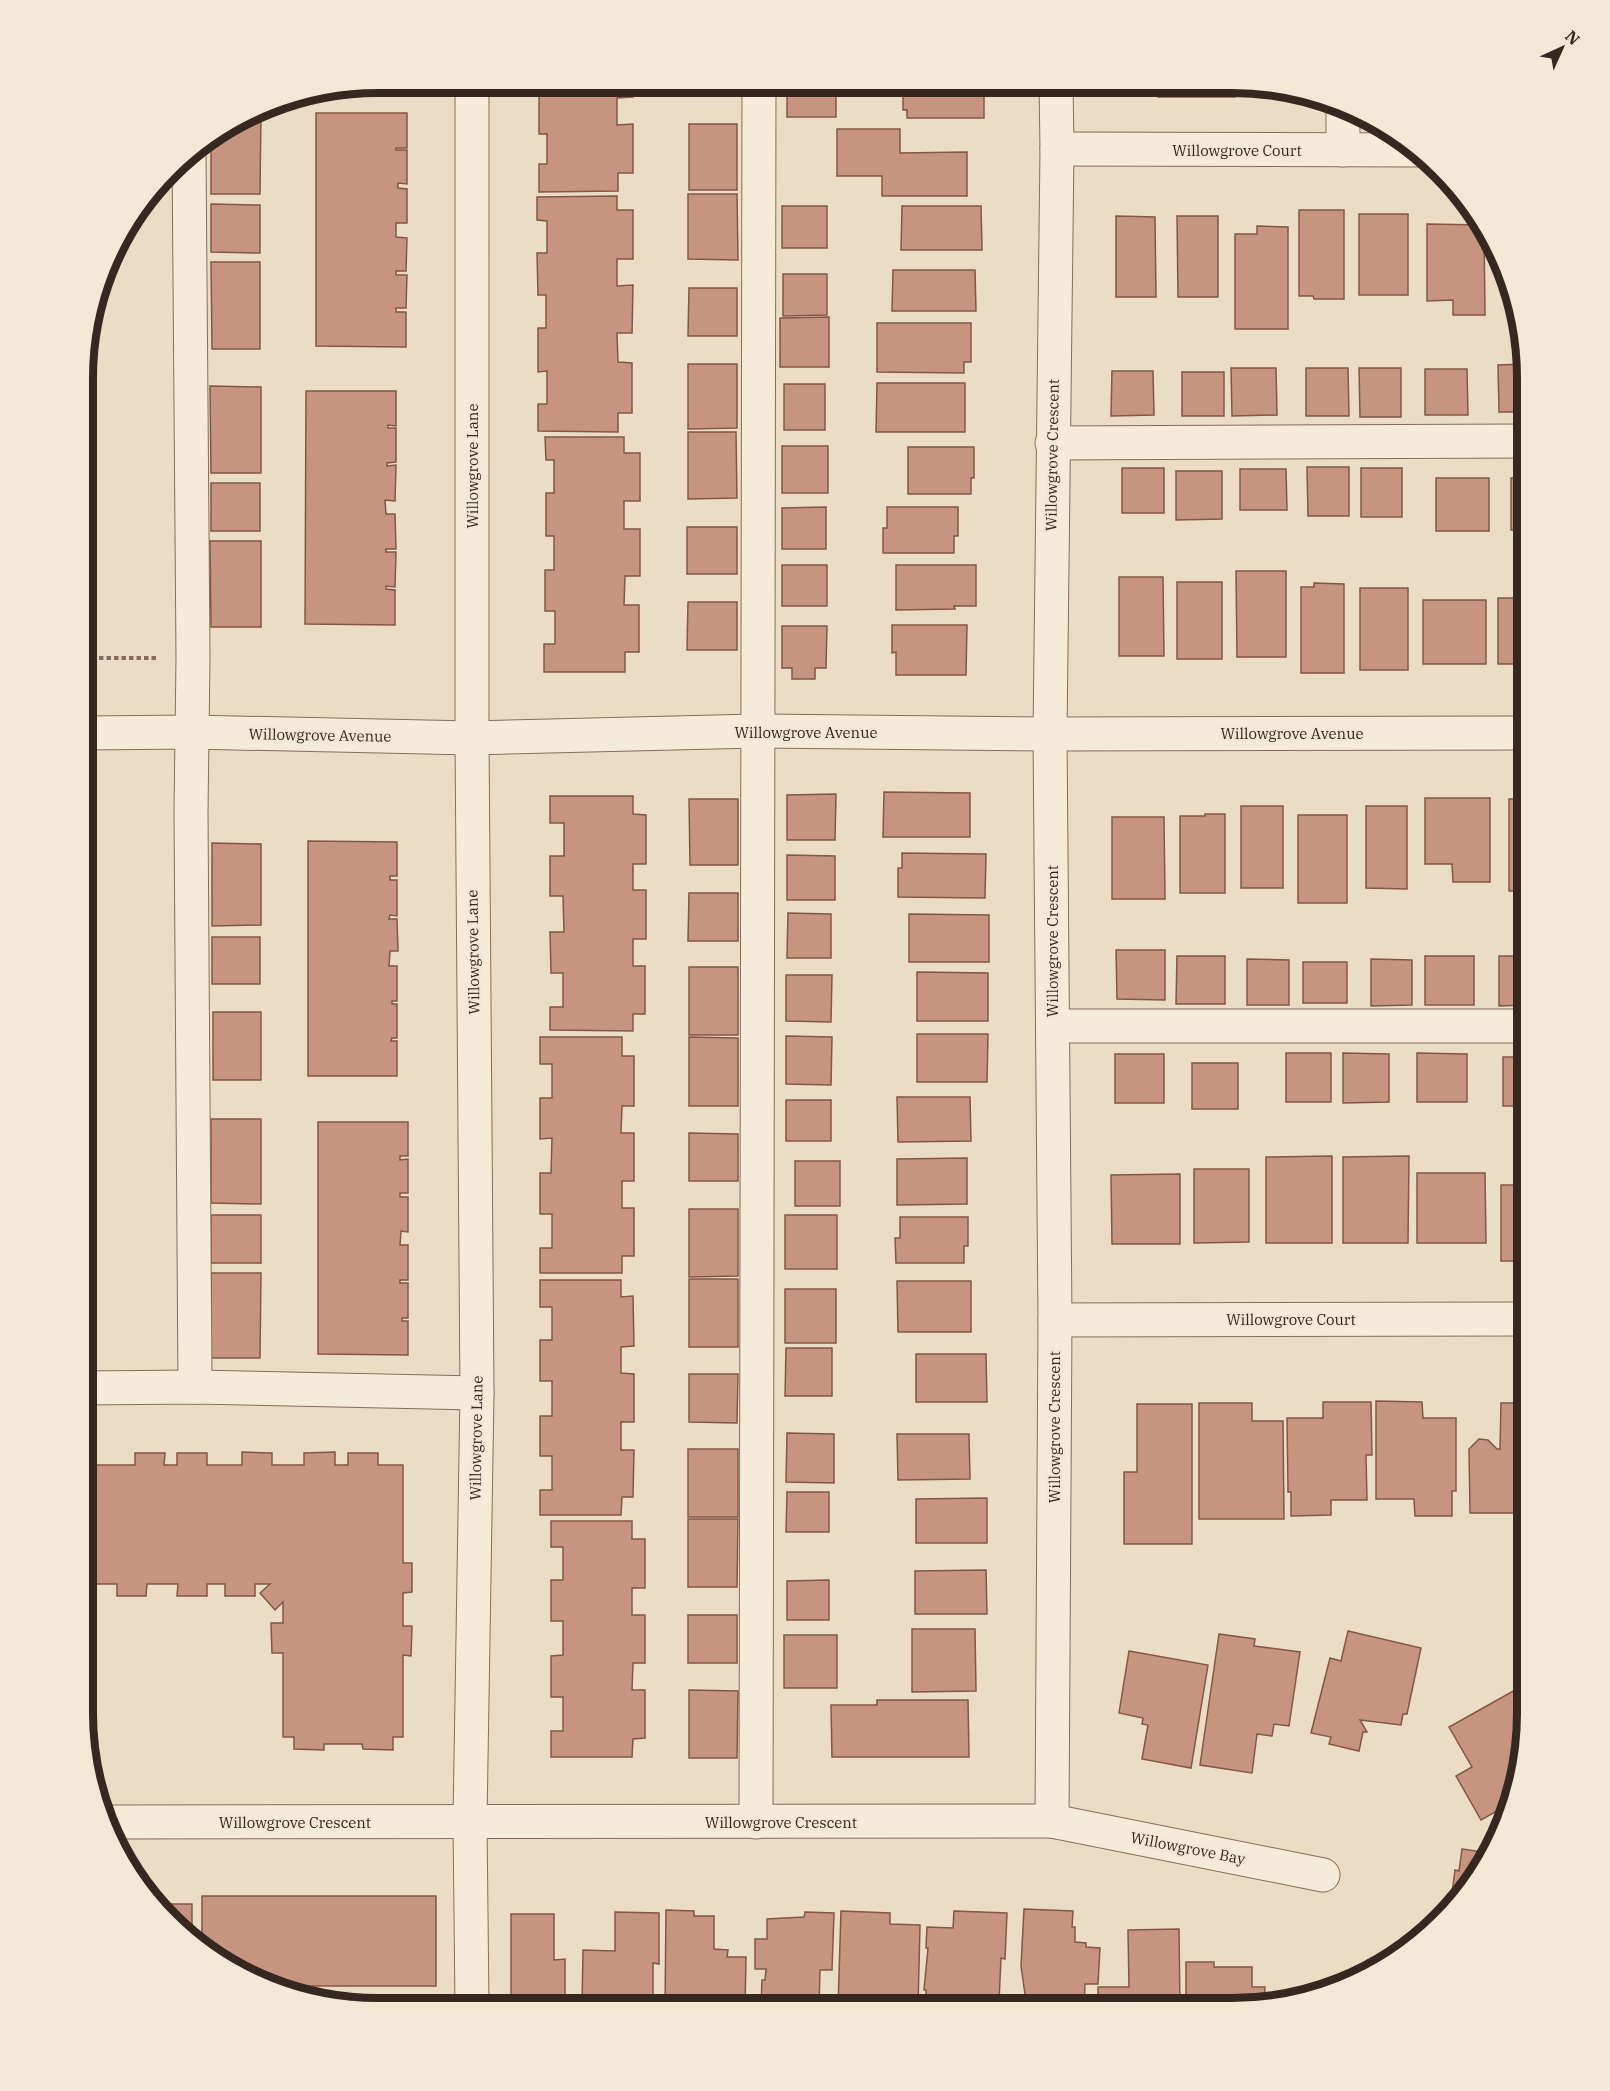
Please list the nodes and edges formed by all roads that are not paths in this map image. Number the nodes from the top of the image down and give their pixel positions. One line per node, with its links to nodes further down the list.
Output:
1 (472, 93): 16 (street, Willowgrove Lane)
2 (759, 93): 11 (street)
3 (1056, 93): 5 (street, Willowgrove Crescent)
4 (1343, 116): 6 (street)
5 (1057, 149): 6 (street, Willowgrove Court); 10 (street, Willowgrove Crescent)
6 (1343, 150): 7 (street, Willowgrove Court)
7 (1403, 150)
8 (189, 165): 12 (street)
9 (1517, 441): 10 (street)
10 (1052, 443): 15 (street, Willowgrove Crescent)
11 (757, 731): 15 (street, Willowgrove Avenue); 16 (street, Willowgrove Avenue); 27 (street)
12 (191, 732): 13 (street, Willowgrove Avenue); 16 (street, Willowgrove Avenue); 22 (street)
13 (93, 733)
14 (1517, 733): 15 (street, Willowgrove Avenue)
15 (1050, 734): 17 (street, Willowgrove Crescent)
16 (472, 738): 23 (street, Willowgrove Lane)
17 (1053, 1026): 18 (street); 20 (street, Willowgrove Crescent)
18 (1517, 1026)
19 (1517, 1319): 20 (street, Willowgrove Court)
20 (1055, 1320): 25 (street, Willowgrove Crescent)
21 (93, 1388): 22 (street)
22 (195, 1388): 23 (street)
23 (477, 1393): 24 (street, Willowgrove Lane)
24 (470, 1821): 26 (street, Willowgrove Crescent); 27 (street, Willowgrove Crescent); 29 (street, Willowgrove Lane)
25 (1052, 1821): 27 (street, Willowgrove Crescent); 28 (street, Willowgrove Bay)
26 (115, 1822)
27 (756, 1822)
28 (1323, 1875)
29 (472, 1998)

